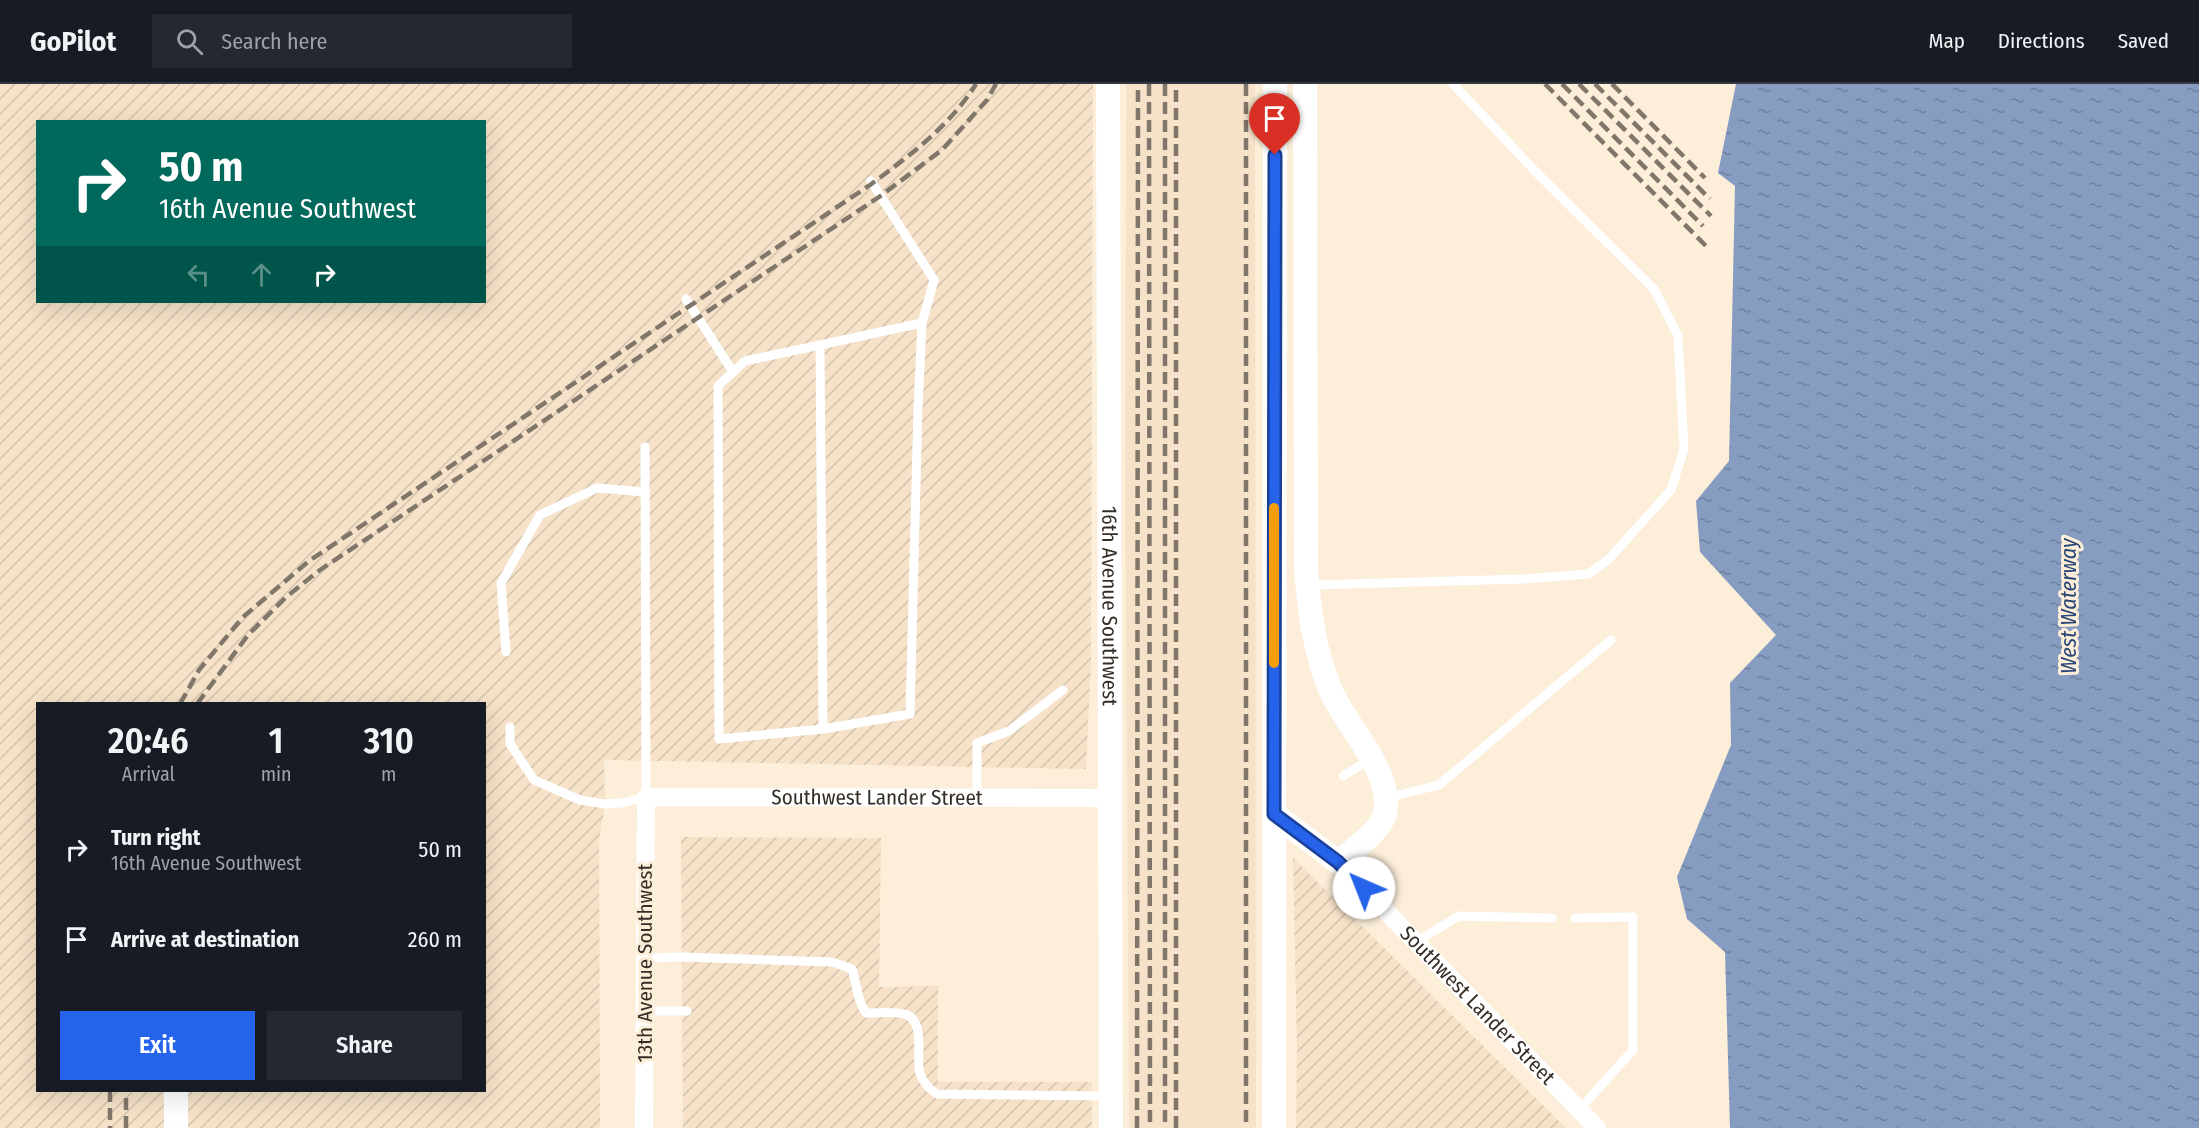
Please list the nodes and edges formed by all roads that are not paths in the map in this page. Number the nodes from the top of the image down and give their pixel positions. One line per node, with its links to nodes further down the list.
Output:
1 (1108, 84): 21 (street, 16th Avenue Southwest)
2 (1275, 84): 24 (street)
3 (1305, 84): 12 (street)
4 (1453, 84): 12 (lane)
5 (871, 181): 7 (lane)
6 (686, 299): 9 (lane)
7 (922, 323): 8 (lane); 17 (lane)
8 (820, 345): 9 (lane); 17 (lane)
9 (733, 372): 17 (lane)
10 (645, 447): 11 (lane)
11 (645, 492): 14 (lane); 20 (lane)
12 (1307, 585): 18 (street)
13 (1611, 640): 22 (lane)
14 (506, 652)
15 (1063, 690): 23 (lane)
16 (510, 728): 20 (lane)
17 (823, 729)
18 (1371, 759): 19 (lane); 22 (street)
19 (1342, 776)
20 (646, 797): 23 (street, Southwest Lander Street); 29 (street, 13th Avenue Southwest)
21 (1110, 798): 23 (street, Southwest Lander Street); 33 (street, 16th Avenue Southwest)
22 (1386, 798): 25 (street)
23 (977, 799)
24 (1274, 814): 25 (street, Southwest Lander Street); 38 (street)
25 (1338, 862): 28 (street, Southwest Lander Street)
26 (1552, 918): 28 (lane)
27 (1575, 918): 34 (lane)
28 (1416, 942): 34 (street, Southwest Lander Street)
29 (645, 957): 30 (street, 13th Avenue Southwest); 33 (lane)
30 (645, 1011): 31 (lane); 36 (street, 13th Avenue Southwest)
31 (687, 1011)
32 (176, 1092): 35 (street)
33 (1111, 1096): 37 (street, 16th Avenue Southwest)
34 (1580, 1110): 39 (street, Southwest Lander Street)
35 (176, 1128)
36 (644, 1128)
37 (1111, 1128)
38 (1274, 1128)
39 (1597, 1128)

